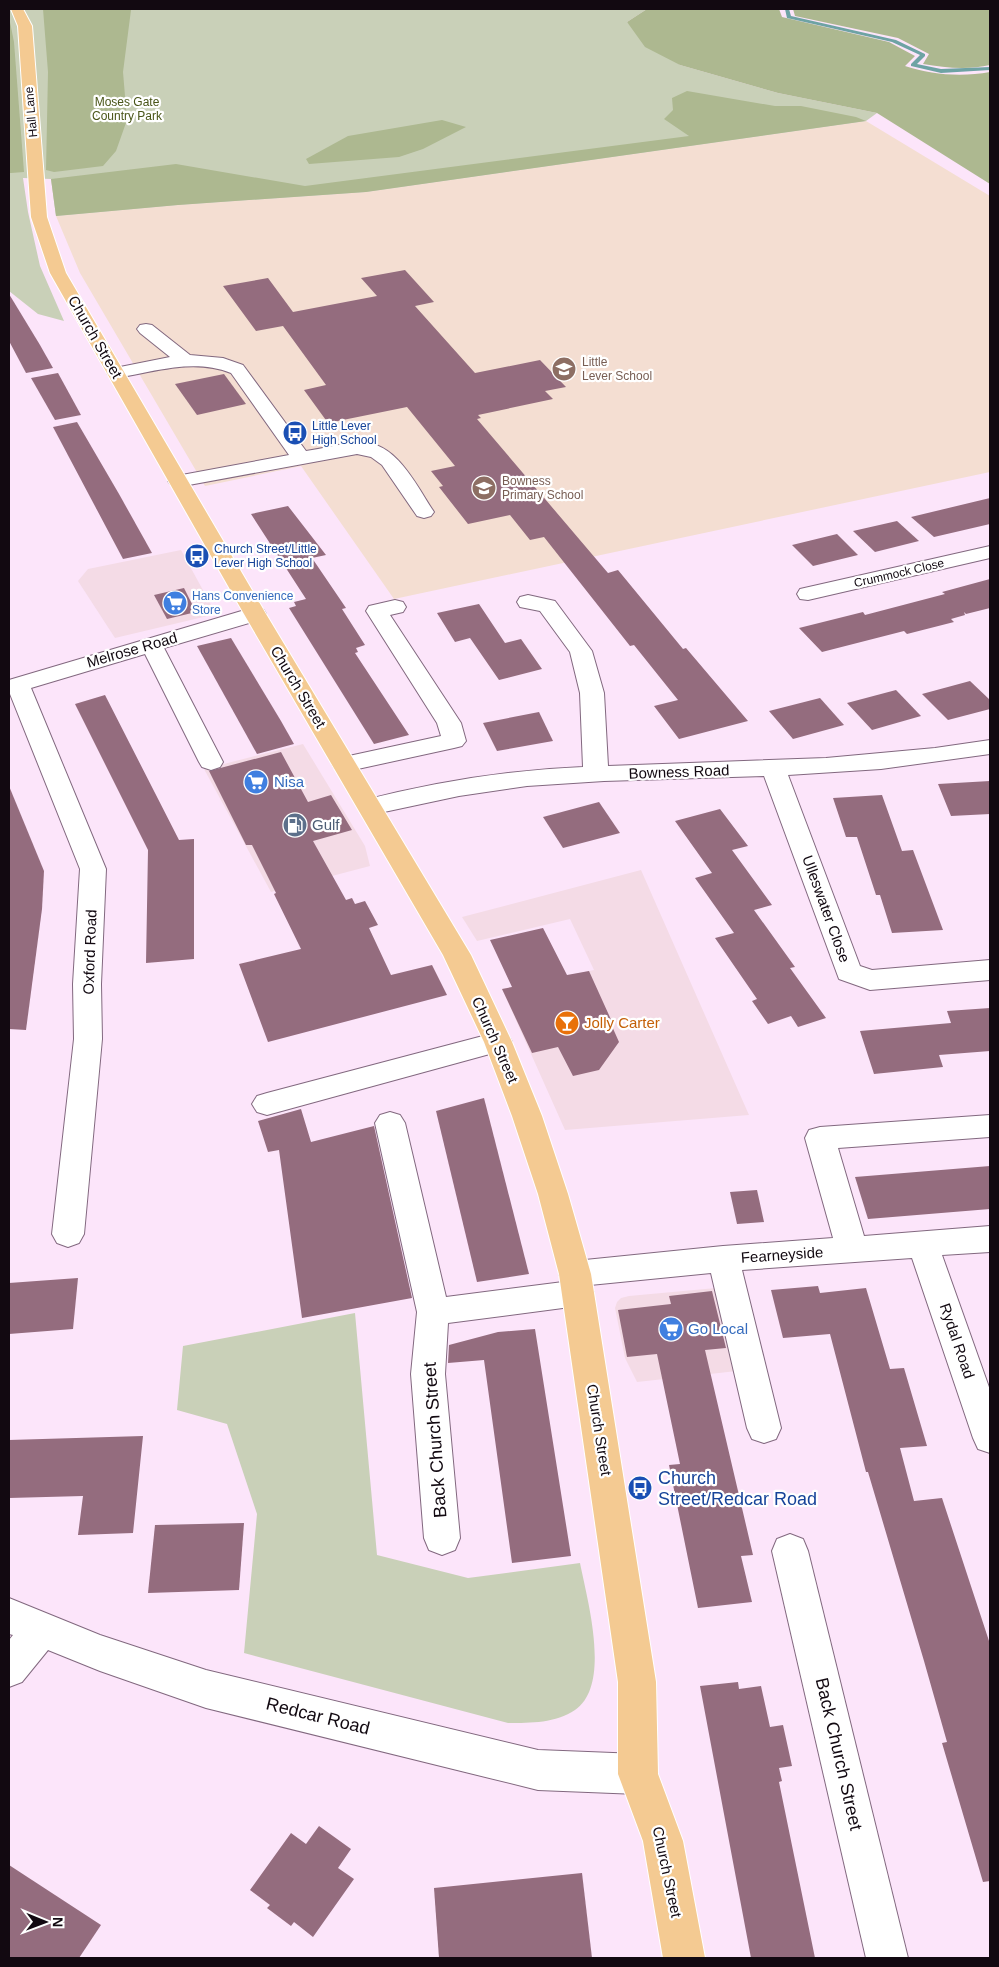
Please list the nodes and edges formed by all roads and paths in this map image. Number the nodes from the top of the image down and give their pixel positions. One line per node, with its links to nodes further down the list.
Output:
1 (17, 9): 2 (main road, Hall Lane)
2 (39, 217): 5 (main road, Church Street)
3 (146, 329): 4 (street)
4 (186, 361): 5 (street); 6 (street)
5 (116, 373): 7 (main road, Church Street)
6 (301, 458): 7 (street); 8 (street)
7 (178, 481): 13 (main road, Church Street)
8 (424, 512)
9 (990, 552): 10 (street, Crummock Close)
10 (808, 594)
11 (528, 602): 20 (street)
12 (395, 607): 18 (street)
13 (254, 614): 14 (street, Melrose Road); 18 (main road, Church Street)
14 (151, 644): 15 (street, Melrose Road); 17 (street)
15 (13, 685): 27 (street, Oxford Road)
16 (990, 748): 19 (street, Bowness Road)
17 (211, 762)
18 (344, 764): 21 (main road, Church Street)
19 (773, 768): 20 (street, Bowness Road); 22 (street, Ulleswater Close)
20 (596, 775): 21 (street, Bowness Road)
21 (370, 807): 23 (main road, Church Street)
22 (990, 970)
23 (498, 1042): 24 (street); 32 (main road, Church Street)
24 (267, 1104)
25 (390, 1123): 33 (street, Back Church Street)
26 (990, 1126): 30 (street)
27 (68, 1234)
28 (990, 1239): 29 (street, Fearneyside)
29 (923, 1244): 30 (street, Fearneyside); 35 (street, Rydal Road)
30 (852, 1250): 31 (street, Fearneyside)
31 (723, 1259): 32 (street, Fearneyside); 34 (street)
32 (576, 1284): 33 (street); 40 (main road, Church Street)
33 (433, 1312): 36 (street, Back Church Street)
34 (764, 1428)
35 (990, 1438)
36 (442, 1538)
37 (790, 1551): 42 (street, Back Church Street)
38 (25, 1622): 39 (street); 40 (street, Redcar Road)
39 (9, 1669)
40 (638, 1774): 41 (main road, Church Street)
41 (684, 1958)
42 (887, 1958)

